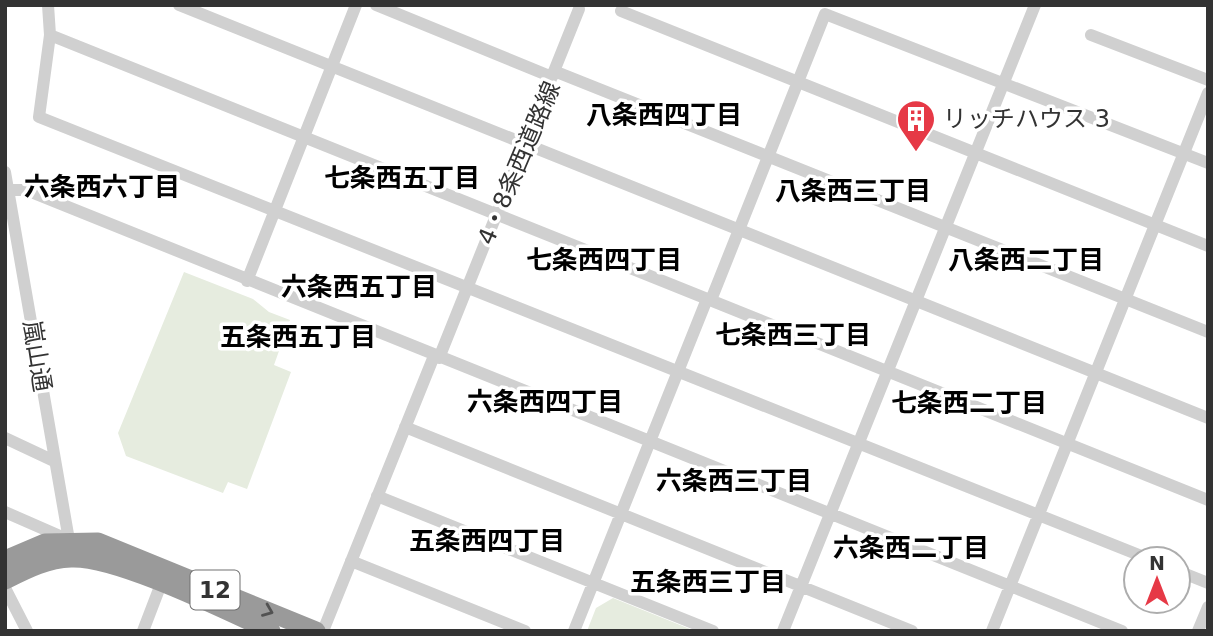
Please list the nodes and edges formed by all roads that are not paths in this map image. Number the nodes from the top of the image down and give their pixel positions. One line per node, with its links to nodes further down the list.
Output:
1 (48, 5): 8 (street)
2 (179, 5): 10 (street)
3 (356, 5): 10 (street)
4 (376, 5): 11 (street)
5 (1035, 5): 14 (street)
6 (579, 9): 11 (street)
7 (621, 11): 13 (street)
8 (50, 35): 16 (street); 24 (street)
9 (1091, 35): 12 (street)
10 (332, 66): 16 (street); 17 (street)
11 (553, 74): 17 (street, 4・8条西道路線); 20 (street, 4・8条西道路線)
12 (1208, 80)
13 (797, 82): 14 (street); 18 (street); 20 (street)
14 (1003, 85): 18 (street); 19 (street)
15 (1208, 93): 19 (street)
16 (305, 137): 24 (street); 25 (street)
17 (526, 144): 25 (street, 4・8条西道路線); 28 (street)
18 (975, 153): 26 (street); 27 (street)
19 (1183, 154): 21 (street); 26 (street)
20 (768, 157): 27 (street, 4・8条西道路線); 28 (street)
21 (1208, 163)
22 (5, 172): 23 (street, 嵐山通)
23 (7, 190): 30 (street); 46 (street, 嵐山通)
24 (275, 211): 30 (street); 31 (street)
25 (497, 214): 31 (street, 4・8条西道路線); 32 (street)
26 (1155, 225): 29 (street); 33 (street)
27 (945, 227): 33 (street, 4・8条西道路線); 34 (street)
28 (738, 229): 32 (street); 34 (street)
29 (1208, 246)
30 (247, 281): 36 (street)
31 (467, 287): 36 (street, 4・8条西道路線); 37 (street)
32 (709, 299): 37 (street); 38 (street)
33 (1125, 299): 35 (street, 4・8条西道路線); 39 (street)
34 (916, 300): 38 (street); 39 (street)
35 (1208, 332)
36 (436, 357): 41 (street, 4・8条西道路線); 43 (street)
37 (678, 371): 43 (street); 44 (street)
38 (887, 371): 44 (street); 45 (street)
39 (1096, 373): 40 (street); 45 (street)
40 (1208, 418)
41 (405, 427): 47 (street, 4・8条西道路線); 50 (street)
42 (5, 438): 46 (street)
43 (650, 442): 50 (street); 51 (street)
44 (858, 443): 51 (street); 52 (street)
45 (1067, 443): 48 (street); 52 (street)
46 (54, 461): 53 (street, 嵐山通)
47 (377, 496): 56 (street, 4・8条西道路線); 60 (street)
48 (1208, 500)
49 (5, 512): 53 (street)
50 (621, 513): 60 (street); 61 (street)
51 (830, 514): 61 (street); 62 (street)
52 (1038, 515): 54 (street); 62 (street)
53 (69, 540): 55 (highway, 12); 57 (highway); 59 (highway, 12); 68 (highway, 12, one-way to 68)
54 (1122, 548)
55 (5, 561)
56 (351, 561): 69 (street, 4・8条西道路線); 70 (street)
57 (36, 564): 58 (highway, 12); 59 (highway, 12)
58 (5, 580)
59 (157, 582): 66 (street); 67 (highway, 12)
60 (593, 583): 71 (street); 72 (street)
61 (801, 586): 73 (street); 74 (street)
62 (1010, 586): 75 (street); 76 (street)
63 (5, 588): 65 (street)
64 (1208, 607): 77 (street)
65 (27, 631)
66 (143, 631)
67 (271, 631)
68 (316, 631)
69 (323, 631)
70 (524, 631)
71 (574, 631)
72 (713, 631)
73 (783, 631)
74 (912, 631)
75 (992, 631)
76 (1122, 631)
77 (1198, 631)

